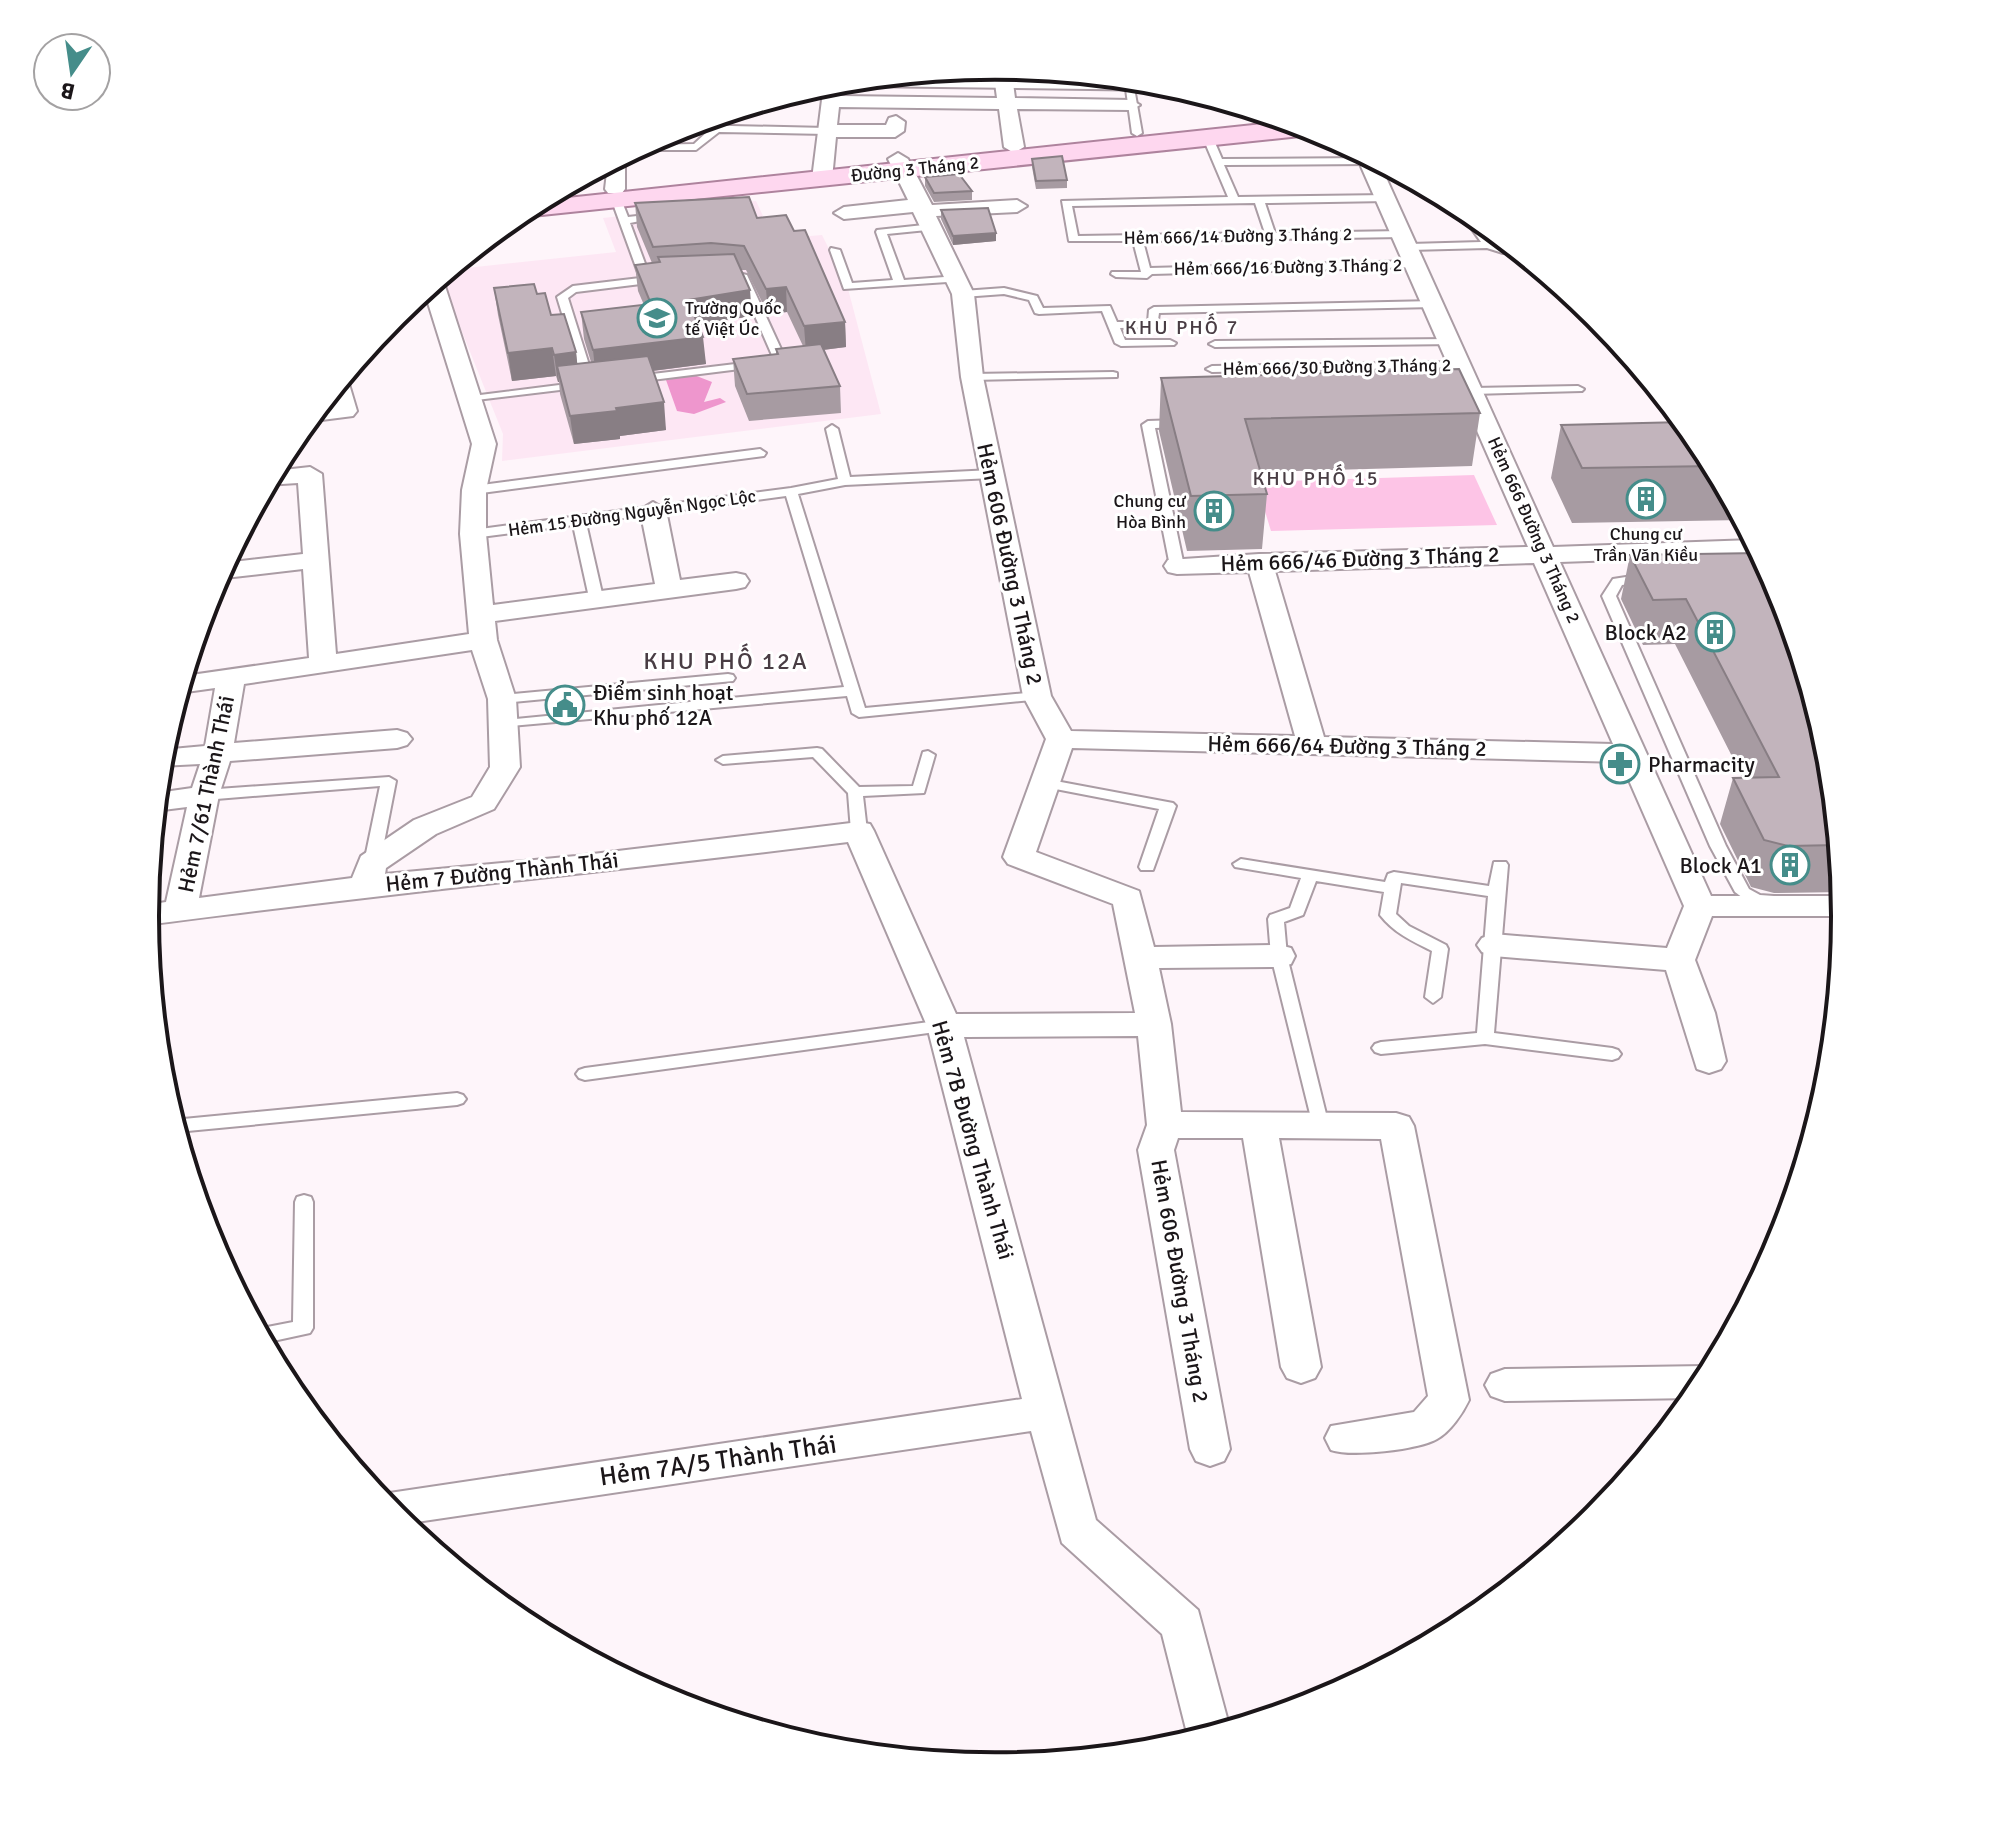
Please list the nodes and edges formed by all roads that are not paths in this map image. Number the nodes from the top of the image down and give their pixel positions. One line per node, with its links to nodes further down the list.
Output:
1 (1005, 80): 6 (street)
2 (1122, 90): 6 (street)
3 (1129, 91): 13 (lane)
4 (849, 93): 6 (street)
5 (831, 96): 12 (street)
6 (1010, 104): 16 (street)
7 (1256, 121): 13 (main road, Đường 3 Tháng 2)
8 (896, 122): 12 (street)
9 (711, 130): 10 (lane)
10 (715, 130): 12 (lane); 15 (lane)
11 (1280, 130): 14 (main road, Đường 3 Tháng 2)
12 (827, 131): 22 (street)
13 (1137, 133): 16 (main road, Đường 3 Tháng 2)
14 (1208, 138): 18 (lane); 19 (main road, Đường 3 Tháng 2)
15 (667, 147)
16 (1014, 147): 19 (main road, Đường 3 Tháng 2)
17 (1348, 159): 18 (lane)
18 (1220, 162): 25 (lane)
19 (901, 165): 22 (main road, Đường 3 Tháng 2); 31 (street, Hẻm 606 Đường 3 Tháng 2)
20 (618, 170): 27 (street)
21 (1375, 171): 24 (street, Hẻm 666 Đường 3 Tháng 2)
22 (822, 173): 27 (main road, Đường 3 Tháng 2); 27 (main road, Đường 3 Tháng 2)
23 (568, 198): 27 (main road, Đường 3 Tháng 2)
24 (1388, 198): 26 (lane); 37 (street, Hẻm 666 Đường 3 Tháng 2)
25 (1234, 199): 26 (lane); 35 (lane, Hẻm 666/14 Đường 3 Tháng 2)
26 (1259, 201): 33 (lane)
27 (619, 203): 29 (main road, Đường 3 Tháng 2); 32 (lane); 44 (lane)
28 (1017, 206): 31 (street)
29 (551, 209)
30 (844, 213): 31 (street)
31 (926, 215): 45 (lane); 46 (street, Hẻm 606 Đường 3 Tháng 2)
32 (669, 216)
33 (1271, 236): 35 (lane, Hẻm 666/14 Đường 3 Tháng 2); 37 (lane, Hẻm 666/14 Đường 3 Tháng 2)
34 (1480, 236): 36 (lane)
35 (1137, 237): 41 (lane, Hẻm 666/16 Đường 3 Tháng 2)
36 (1485, 245): 37 (lane); 39 (lane)
37 (1410, 249): 41 (lane, Hẻm 666/16 Đường 3 Tháng 2); 48 (street, Hẻm 666 Đường 3 Tháng 2)
38 (835, 250): 45 (lane)
39 (1500, 250)
40 (726, 270): 54 (lane)
41 (1146, 271): 42 (lane)
42 (1116, 274)
43 (673, 277): 44 (lane)
44 (646, 280): 61 (lane)
45 (900, 284): 46 (lane)
46 (960, 287): 49 (lane); 58 (street, Hẻm 606 Đường 3 Tháng 2)
47 (437, 294): 65 (street)
48 (1435, 304): 49 (lane); 50 (street, Hẻm 666 Đường 3 Tháng 2)
49 (1116, 325): 51 (lane)
50 (1452, 342): 52 (lane); 55 (street, Hẻm 666 Đường 3 Tháng 2)
51 (1170, 343)
52 (1215, 344)
53 (796, 360): 54 (lane)
54 (781, 362): 59 (lane)
55 (1462, 365): 56 (lane, Hẻm 666/30 Đường 3 Tháng 2); 63 (street, Hẻm 666 Đường 3 Tháng 2)
56 (1212, 369)
57 (1113, 375): 58 (lane)
58 (972, 377): 70 (street, Hẻm 606 Đường 3 Tháng 2)
59 (619, 381)
60 (604, 383): 61 (lane)
61 (589, 384): 65 (lane)
62 (1578, 389): 63 (lane)
63 (1473, 391): 78 (street, Hẻm 666 Đường 3 Tháng 2)
64 (341, 396): 66 (street)
65 (472, 399): 73 (street)
66 (327, 414)
67 (1194, 423): 82 (lane)
68 (832, 429): 72 (lane)
69 (760, 453): 73 (lane)
70 (992, 474): 72 (lane, Hẻm 15 Đường Nguyễn Ngọc Lộc); 94 (street, Hẻm 606 Đường 3 Tháng 2)
71 (284, 477): 80 (street)
72 (845, 481): 74 (lane, Hẻm 15 Đường Nguyễn Ngọc Lộc)
73 (474, 490): 77 (street)
74 (791, 492): 75 (lane, Hẻm 15 Đường Nguyễn Ngọc Lộc); 93 (lane)
75 (653, 510): 76 (lane, Hẻm 15 Đường Nguyễn Ngọc Lộc); 86 (street)
76 (579, 521): 77 (lane, Hẻm 15 Đường Nguyễn Ngọc Lộc); 87 (lane)
77 (473, 534): 88 (street)
78 (1544, 552): 79 (street, Hẻm 666/46 Đường 3 Tháng 2); 81 (street, Hẻm 666/46 Đường 3 Tháng 2); 99 (street, Hẻm 666 Đường 3 Tháng 2)
79 (1746, 553)
80 (315, 560): 83 (street); 89 (street)
81 (1259, 562): 82 (street, Hẻm 666/46 Đường 3 Tháng 2); 98 (street)
82 (1177, 566)
83 (234, 570)
84 (1660, 576): 116 (lane)
85 (736, 581): 86 (street)
86 (669, 589): 87 (street)
87 (597, 602): 88 (street)
88 (482, 627): 89 (street); 95 (street)
89 (323, 664): 90 (street)
90 (231, 677): 92 (street); 100 (street, Hẻm 7/61 Thành Thái)
91 (728, 678): 95 (lane)
92 (192, 683)
93 (850, 691): 94 (lane); 95 (lane)
94 (1037, 696): 97 (street, Hẻm 606 Đường 3 Tháng 2)
95 (504, 711): 112 (street)
96 (397, 739): 100 (street)
97 (1061, 739): 98 (street, Hẻm 666/64 Đường 3 Tháng 2); 104 (street, Hẻm 606 Đường 3 Tháng 2)
98 (1312, 745): 99 (street, Hẻm 666/64 Đường 3 Tháng 2)
99 (1632, 753): 117 (street, Hẻm 666 Đường 3 Tháng 2)
100 (218, 754): 102 (street); 106 (street, Hẻm 7/61 Thành Thái)
101 (928, 755): 105 (lane)
102 (174, 757)
103 (723, 760): 105 (lane)
104 (1045, 783): 111 (lane); 123 (street, Hẻm 606 Đường 3 Tháng 2)
105 (855, 792): 108 (lane)
106 (204, 795): 107 (street); 112 (lane); 119 (street, Hẻm 7/61 Thành Thái)
107 (167, 800)
108 (859, 831): 112 (street, Hẻm 7 Đường Thành Thái); 127 (street, Hẻm 7B Đường Thành Thái)
109 (1241, 864): 113 (lane)
110 (1500, 865): 115 (lane)
111 (1147, 867)
112 (369, 874): 119 (street, Hẻm 7 Đường Thành Thái)
113 (1310, 875): 114 (lane); 122 (lane)
114 (1392, 888): 115 (lane); 125 (lane)
115 (1496, 892): 121 (lane)
116 (1830, 898)
117 (1700, 906): 118 (street); 124 (street)
118 (1831, 906)
119 (180, 911): 120 (street, Hẻm 7 Đường Thành Thái)
120 (159, 913)
121 (1493, 945): 124 (street); 128 (lane)
122 (1279, 956): 123 (street); 137 (lane)
123 (1140, 958): 126 (street, Hẻm 606 Đường 3 Tháng 2)
124 (1679, 960): 131 (street)
125 (1433, 997)
126 (1154, 1024): 127 (street); 135 (street, Hẻm 606 Đường 3 Tháng 2)
127 (944, 1026): 132 (lane); 143 (street, Hẻm 7B Đường Thành Thái)
128 (1485, 1038): 129 (lane); 130 (lane)
129 (1381, 1048)
130 (1612, 1054)
131 (1709, 1061)
132 (585, 1074)
133 (457, 1099): 134 (lane)
134 (185, 1125)
135 (1165, 1125): 136 (street); 145 (street, Hẻm 606 Đường 3 Tháng 2)
136 (1259, 1126): 137 (street); 140 (street)
137 (1320, 1126): 144 (street)
138 (304, 1202): 139 (lane)
139 (271, 1334)
140 (1301, 1367)
141 (1688, 1382): 142 (street)
142 (1505, 1385)
143 (1048, 1412): 146 (street, Hẻm 7A/5 Thành Thái); 147 (street, Hẻm 7B Đường Thành Thái)
144 (1345, 1438)
145 (1210, 1449)
146 (404, 1507)
147 (1207, 1725)

